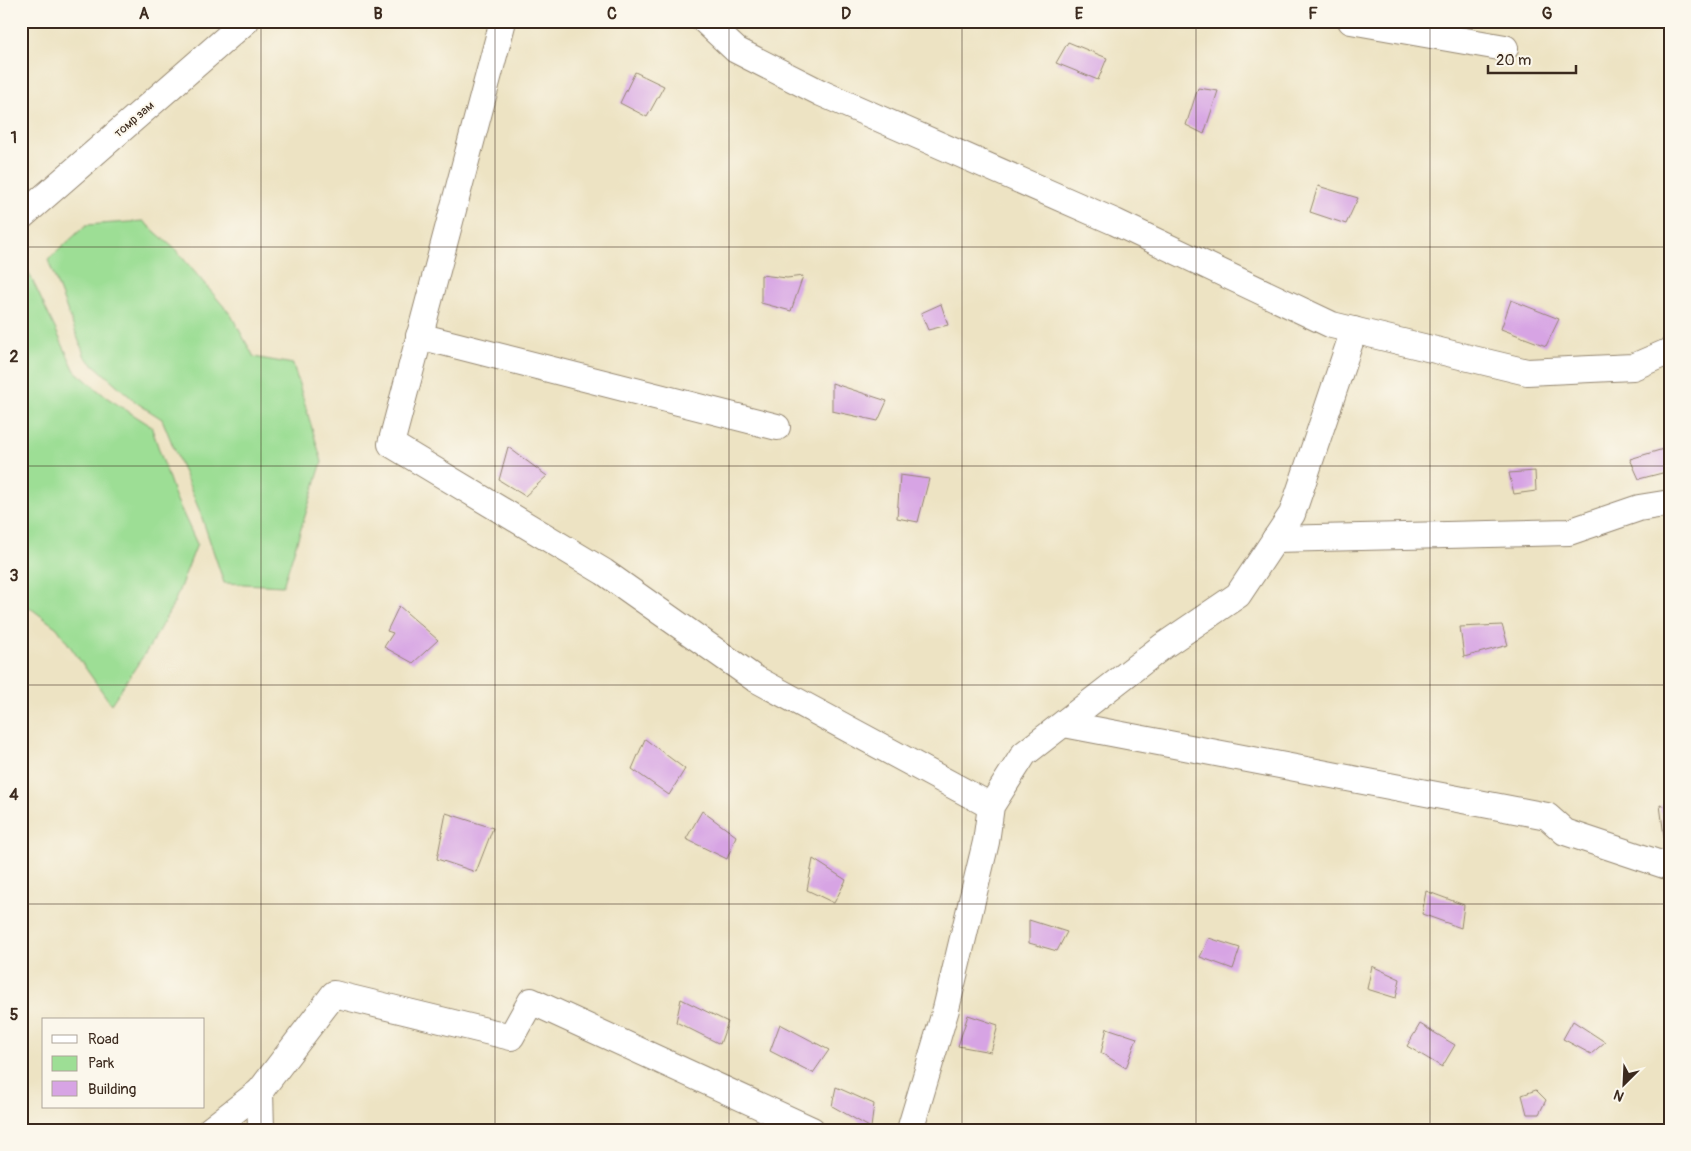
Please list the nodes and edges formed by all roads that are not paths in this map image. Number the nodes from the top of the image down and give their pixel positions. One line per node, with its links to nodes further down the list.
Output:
1 (246, 21): 6 (street, томр зам)
2 (503, 21): 8 (street)
3 (705, 21): 7 (street)
4 (1351, 21): 5 (street)
5 (1505, 48)
6 (21, 217)
7 (1354, 330): 9 (street); 12 (street)
8 (419, 336): 10 (street); 14 (street)
9 (1670, 351)
10 (777, 427)
11 (1670, 503): 12 (street)
12 (1275, 539): 13 (street)
13 (1064, 724): 14 (street); 15 (street)
14 (991, 806): 20 (street)
15 (1670, 867)
16 (260, 1091): 17 (street); 18 (street); 19 (street)
17 (210, 1130)
18 (261, 1130)
19 (812, 1130)
20 (910, 1130)

